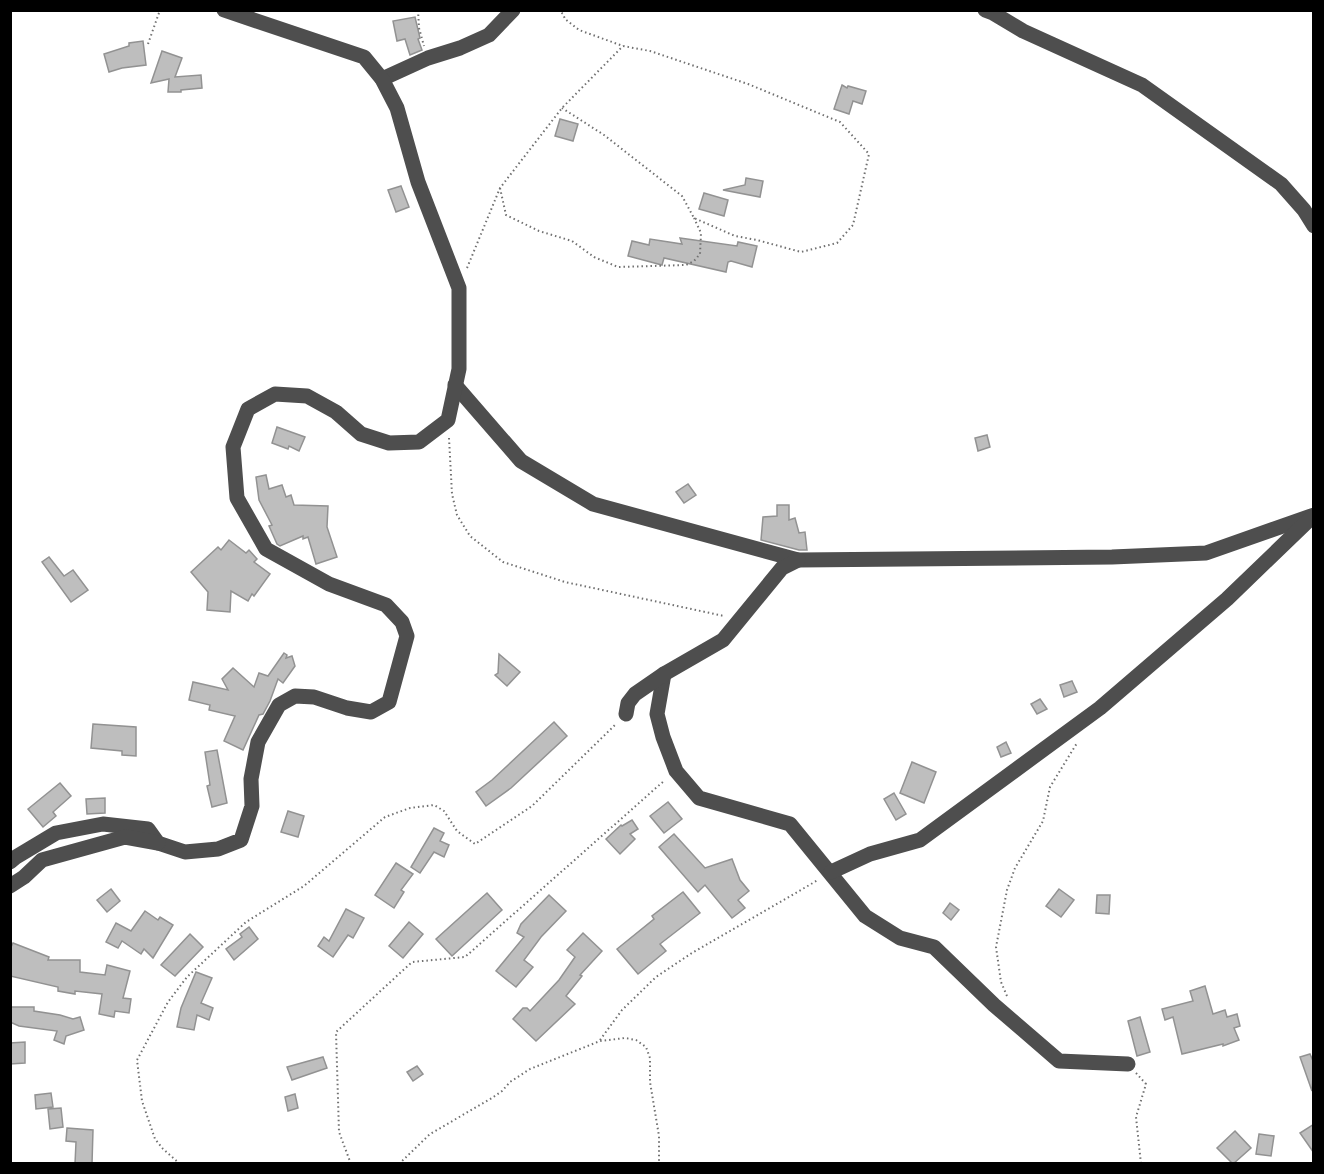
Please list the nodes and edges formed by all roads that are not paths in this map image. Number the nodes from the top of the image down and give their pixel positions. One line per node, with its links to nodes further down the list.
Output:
1 (224, 10): 4 (street)
2 (513, 10): 4 (street)
3 (985, 10): 5 (street)
4 (382, 79): 6 (street)
5 (1314, 226)
6 (455, 385): 8 (street); 11 (street)
7 (1314, 515): 8 (street); 13 (street)
8 (798, 560): 9 (street)
9 (664, 674): 10 (street); 13 (street)
10 (626, 714)
11 (158, 843): 12 (street); 14 (street)
12 (10, 862)
13 (831, 872): 15 (street)
14 (10, 886)
15 (1128, 1064)

